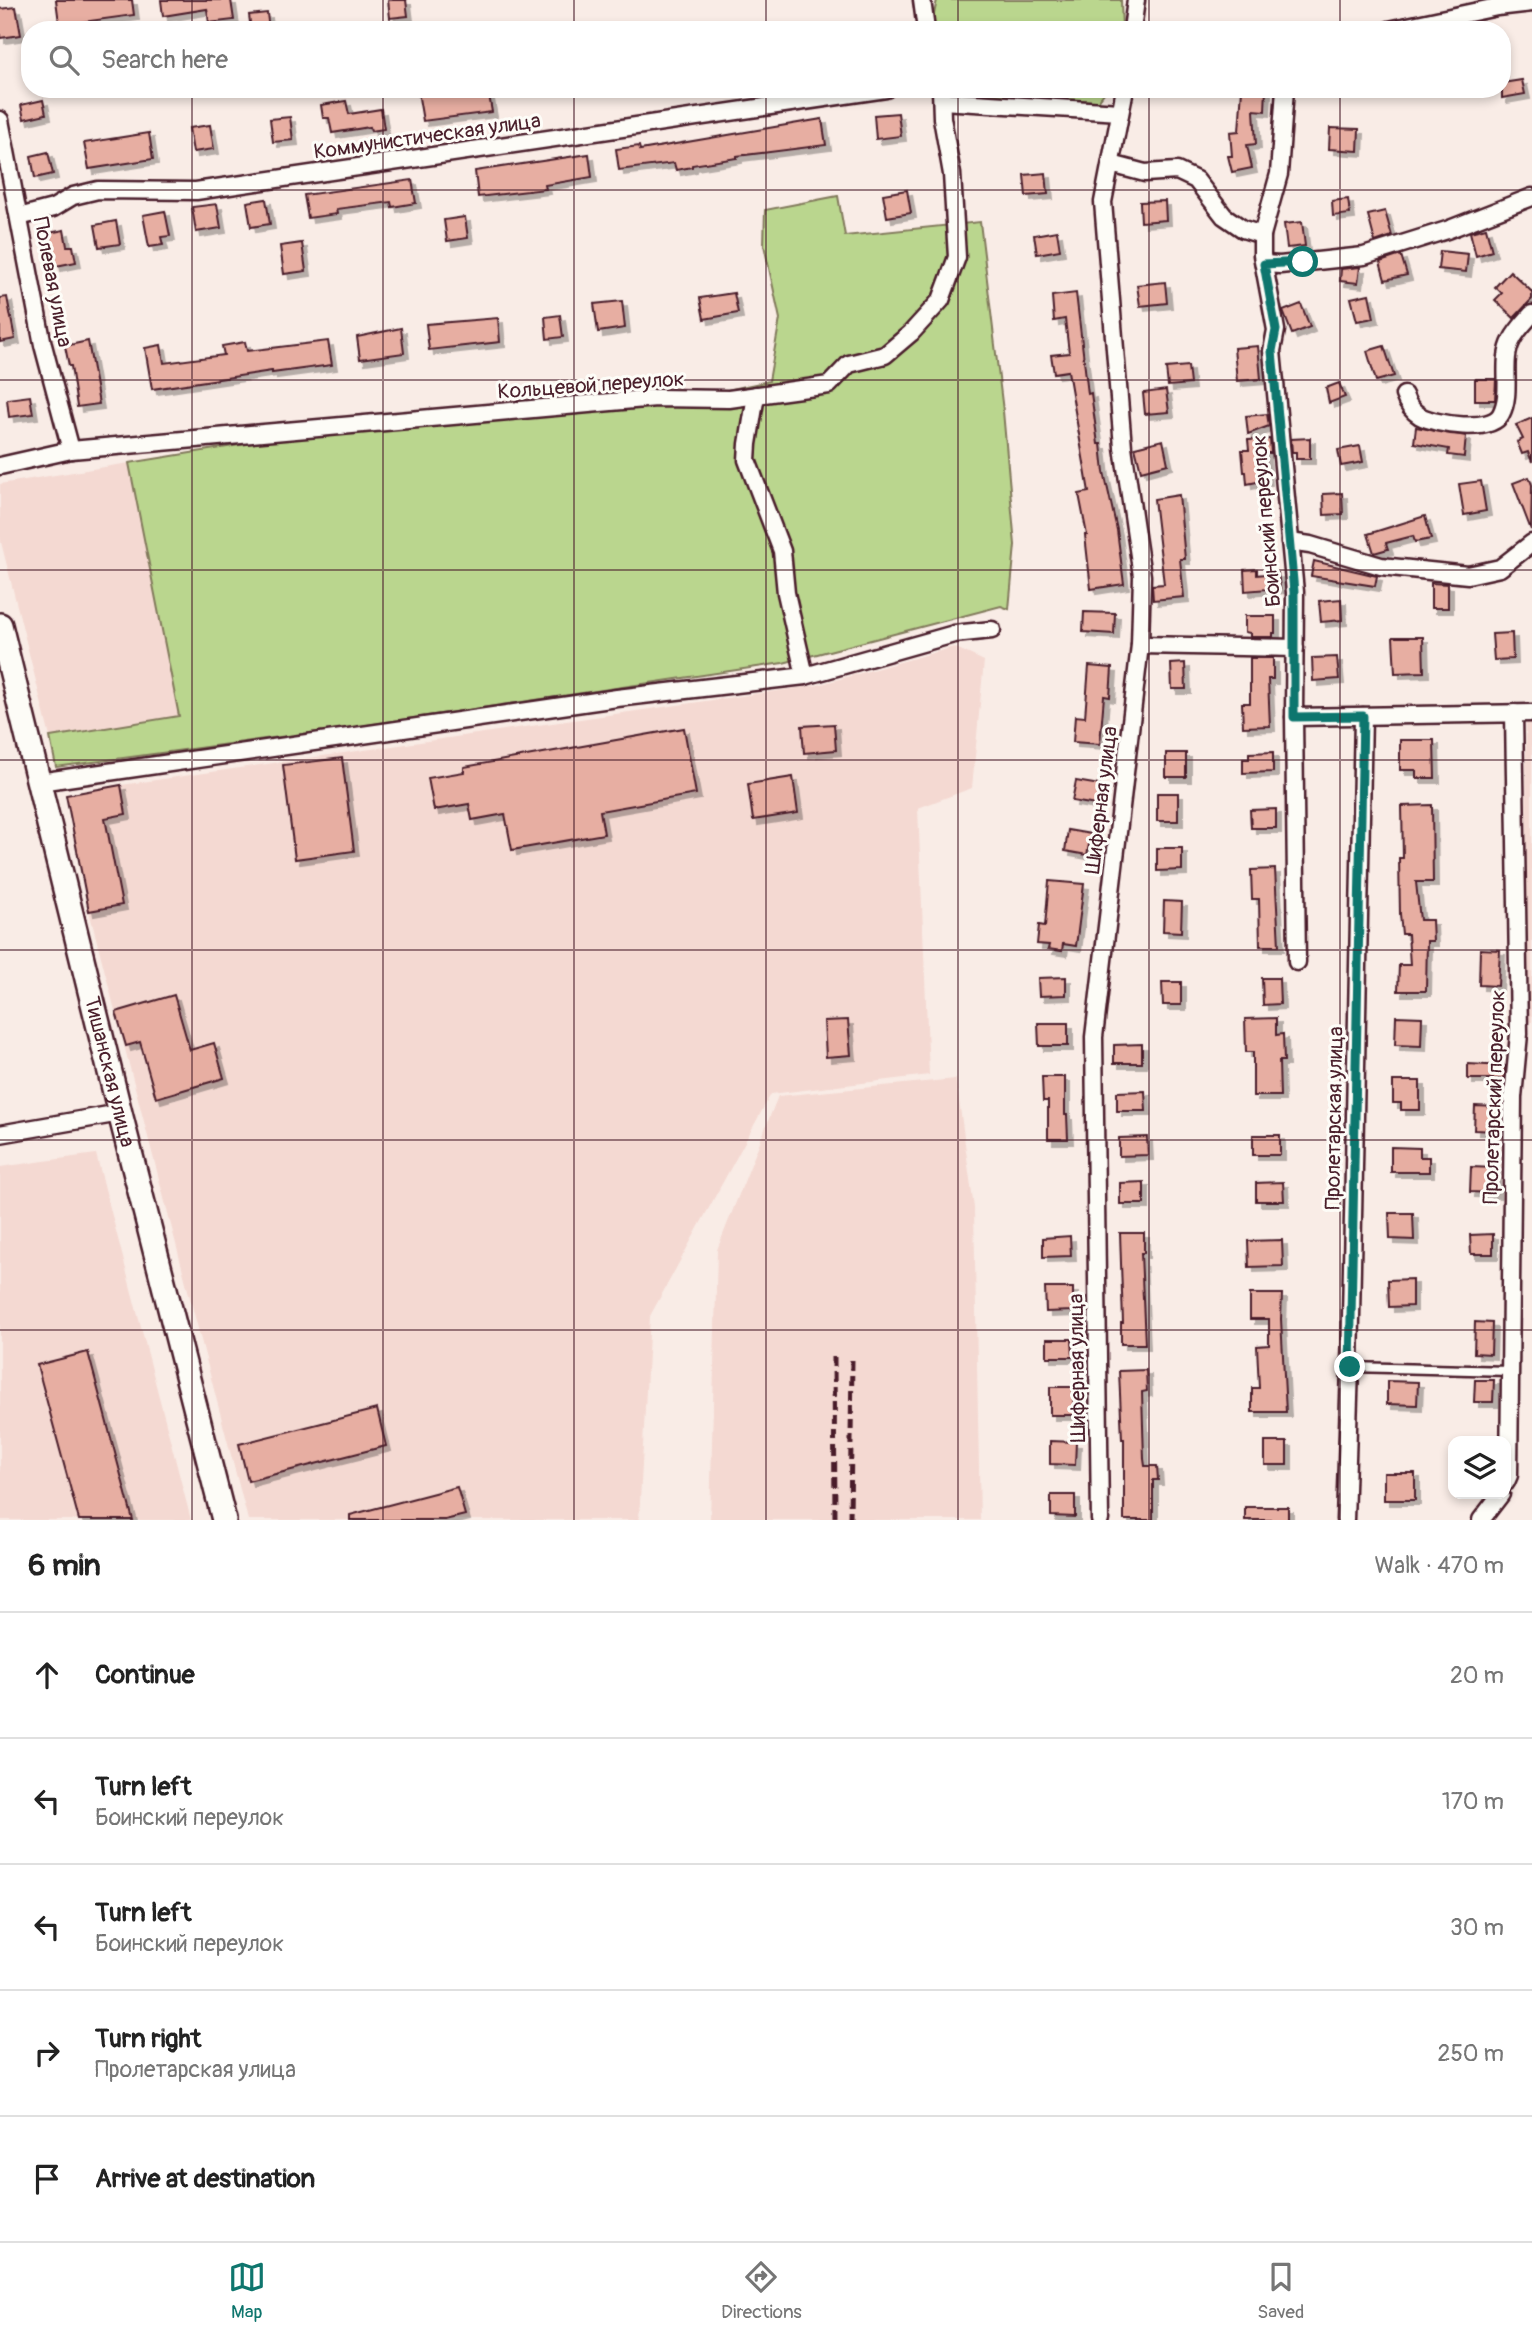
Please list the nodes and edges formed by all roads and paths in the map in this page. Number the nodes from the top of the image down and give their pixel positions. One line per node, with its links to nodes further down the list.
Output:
1 (922, 0): 4 (street)
2 (1136, 0): 5 (street)
3 (1532, 3): 6 (street)
4 (925, 21)
5 (1133, 21)
6 (1430, 21)
7 (825, 98): 16 (street, Коммунистическая улица)
8 (942, 98): 21 (street, Кольцевой переулок)
9 (973, 98): 12 (street)
10 (1123, 98): 12 (street, Шиферная улица)
11 (1284, 98): 17 (street, Боинский переулок)
12 (1119, 112): 14 (street, Шиферная улица)
13 (0, 120): 16 (street, Полевая улица)
14 (1111, 164): 17 (street); 28 (street, Шиферная улица)
15 (1532, 197): 18 (street)
16 (19, 217): 22 (street, Полевая улица)
17 (1262, 235): 18 (street, Боинский переулок)
18 (1264, 264): 24 (street, Боинский переулок)
19 (1532, 314): 20 (street)
20 (1404, 395)
21 (756, 396): 22 (street, Кольцевой переулок); 30 (street)
22 (71, 450): 23 (street, Кольцевой переулок)
23 (0, 466)
24 (1290, 542): 25 (street); 29 (street, Боинский переулок)
25 (1532, 543)
26 (0, 625): 35 (main road, Тишанская улица)
27 (992, 630): 30 (street)
28 (1140, 645): 29 (street); 45 (street, Шиферная улица)
29 (1295, 648): 34 (street, Боинский переулок)
30 (805, 676): 35 (street)
31 (1514, 713): 32 (street); 33 (street); 37 (street, Пролетарский переулок)
32 (1532, 713)
33 (1363, 716): 34 (street); 40 (street, Пролетарская улица)
34 (1294, 717): 36 (street)
35 (39, 782): 38 (main road, Тишанская улица)
36 (1297, 962)
37 (1525, 1034): 41 (street, Пролетарский переулок)
38 (120, 1114): 39 (street); 44 (main road, Тишанская улица)
39 (0, 1134)
40 (1350, 1367): 41 (lane); 46 (street, Пролетарская улица)
41 (1510, 1371): 42 (street, Пролетарский переулок)
42 (1509, 1436)
43 (1497, 1499): 47 (street)
44 (224, 1520)
45 (1100, 1520)
46 (1345, 1520)
47 (1481, 1520)

